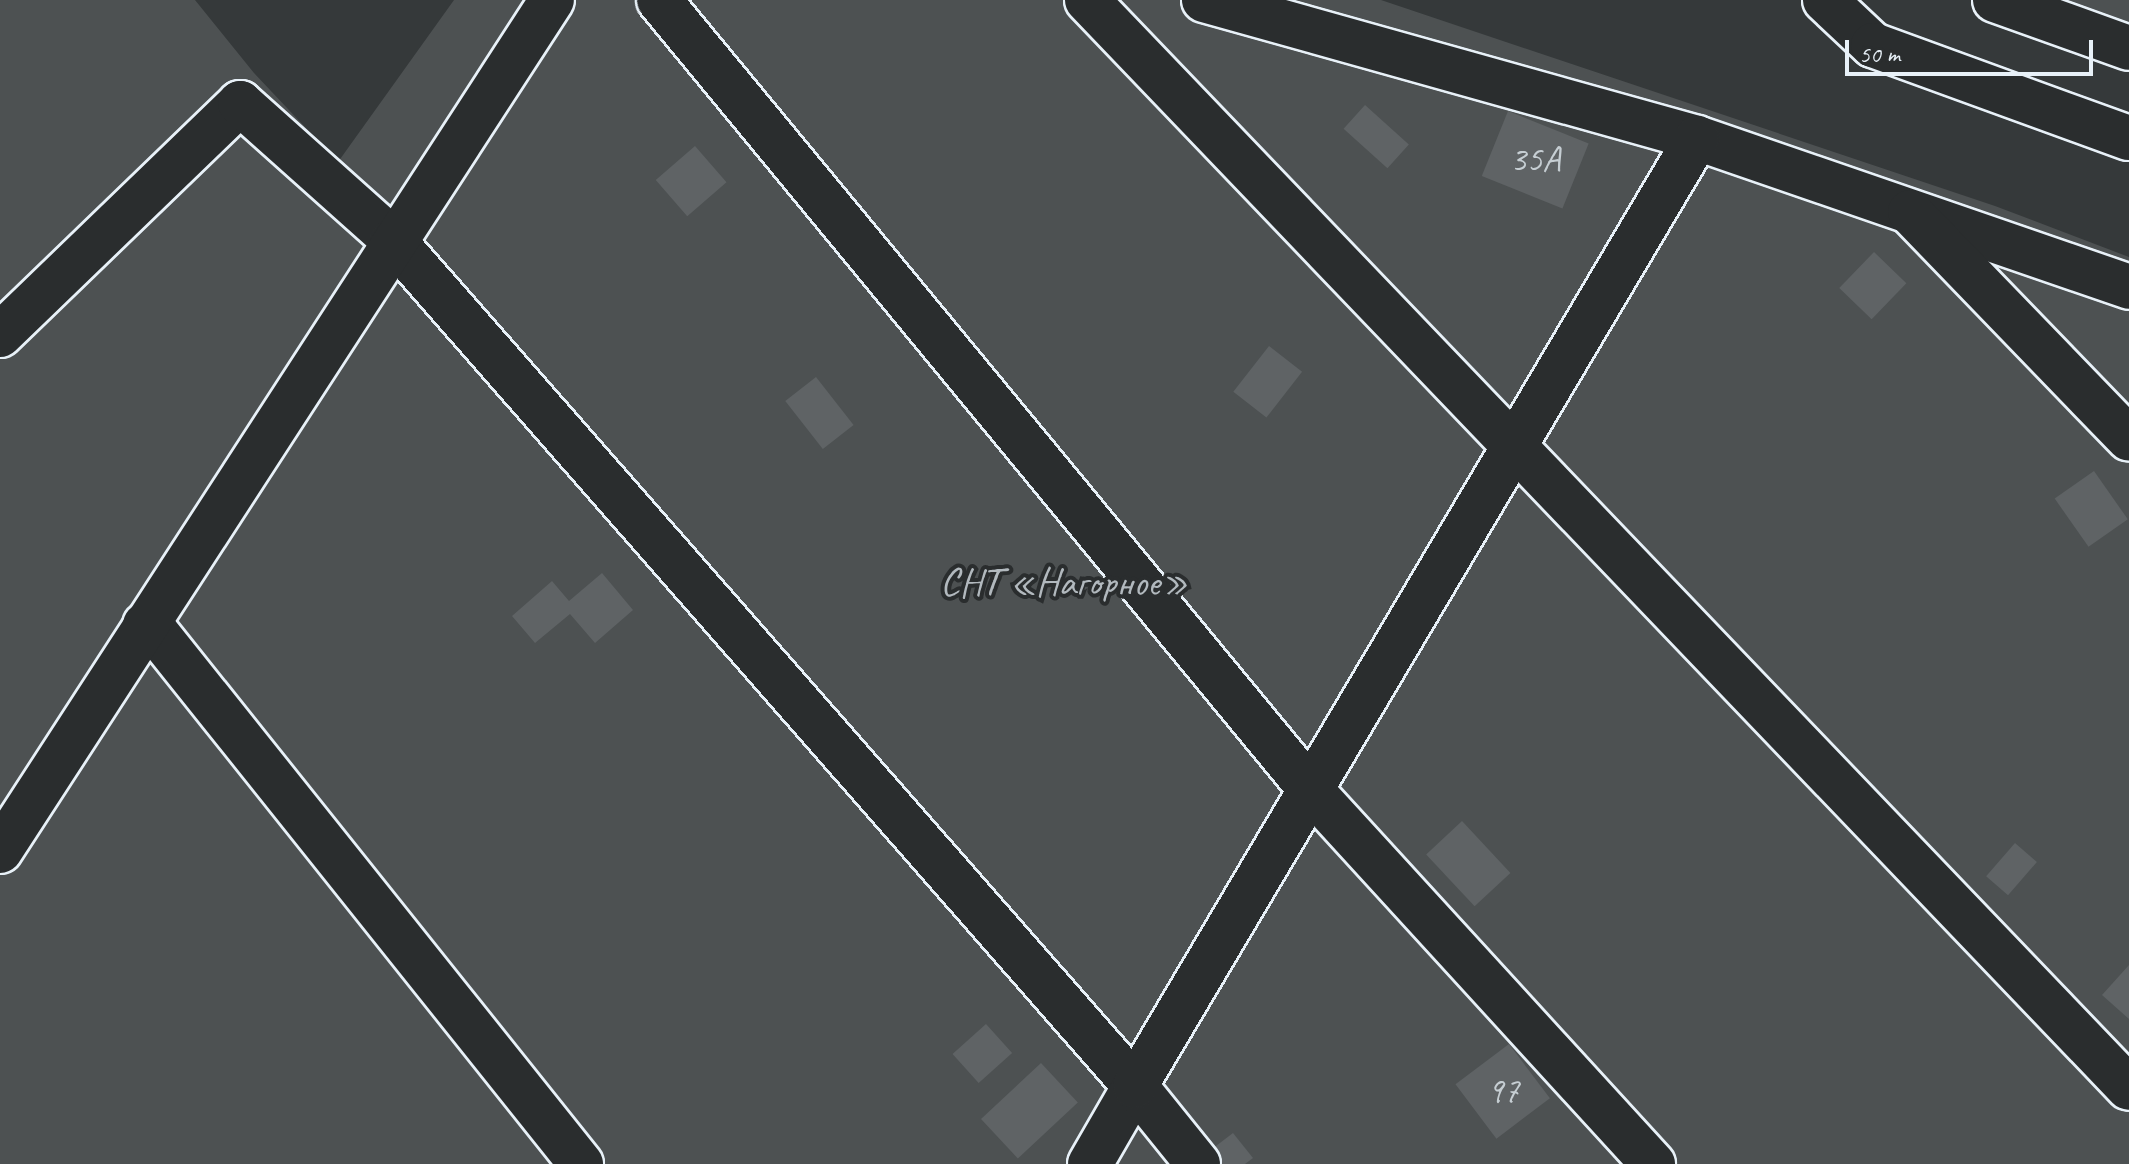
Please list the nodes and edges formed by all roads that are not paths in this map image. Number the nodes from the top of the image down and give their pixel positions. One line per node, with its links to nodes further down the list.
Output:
1 (552, 0): 11 (street)
2 (659, 0): 17 (street)
3 (1087, 0): 15 (street)
4 (1204, 0): 8 (street)
5 (1825, 0): 9 (street)
6 (1995, 0): 7 (street)
7 (2129, 48)
8 (1697, 138): 10 (street); 15 (street)
9 (2129, 138)
10 (1903, 205): 12 (street); 14 (street)
11 (393, 240): 13 (street); 16 (street); 19 (street)
12 (2129, 287)
13 (0, 335)
14 (2129, 439)
15 (1514, 446): 17 (street); 20 (street)
16 (145, 625): 18 (street); 21 (street)
17 (1311, 790): 19 (street); 24 (street)
18 (0, 851)
19 (1135, 1086): 22 (street); 23 (street)
20 (2129, 1088)
21 (581, 1164)
22 (1090, 1164)
23 (1198, 1164)
24 (1653, 1164)

